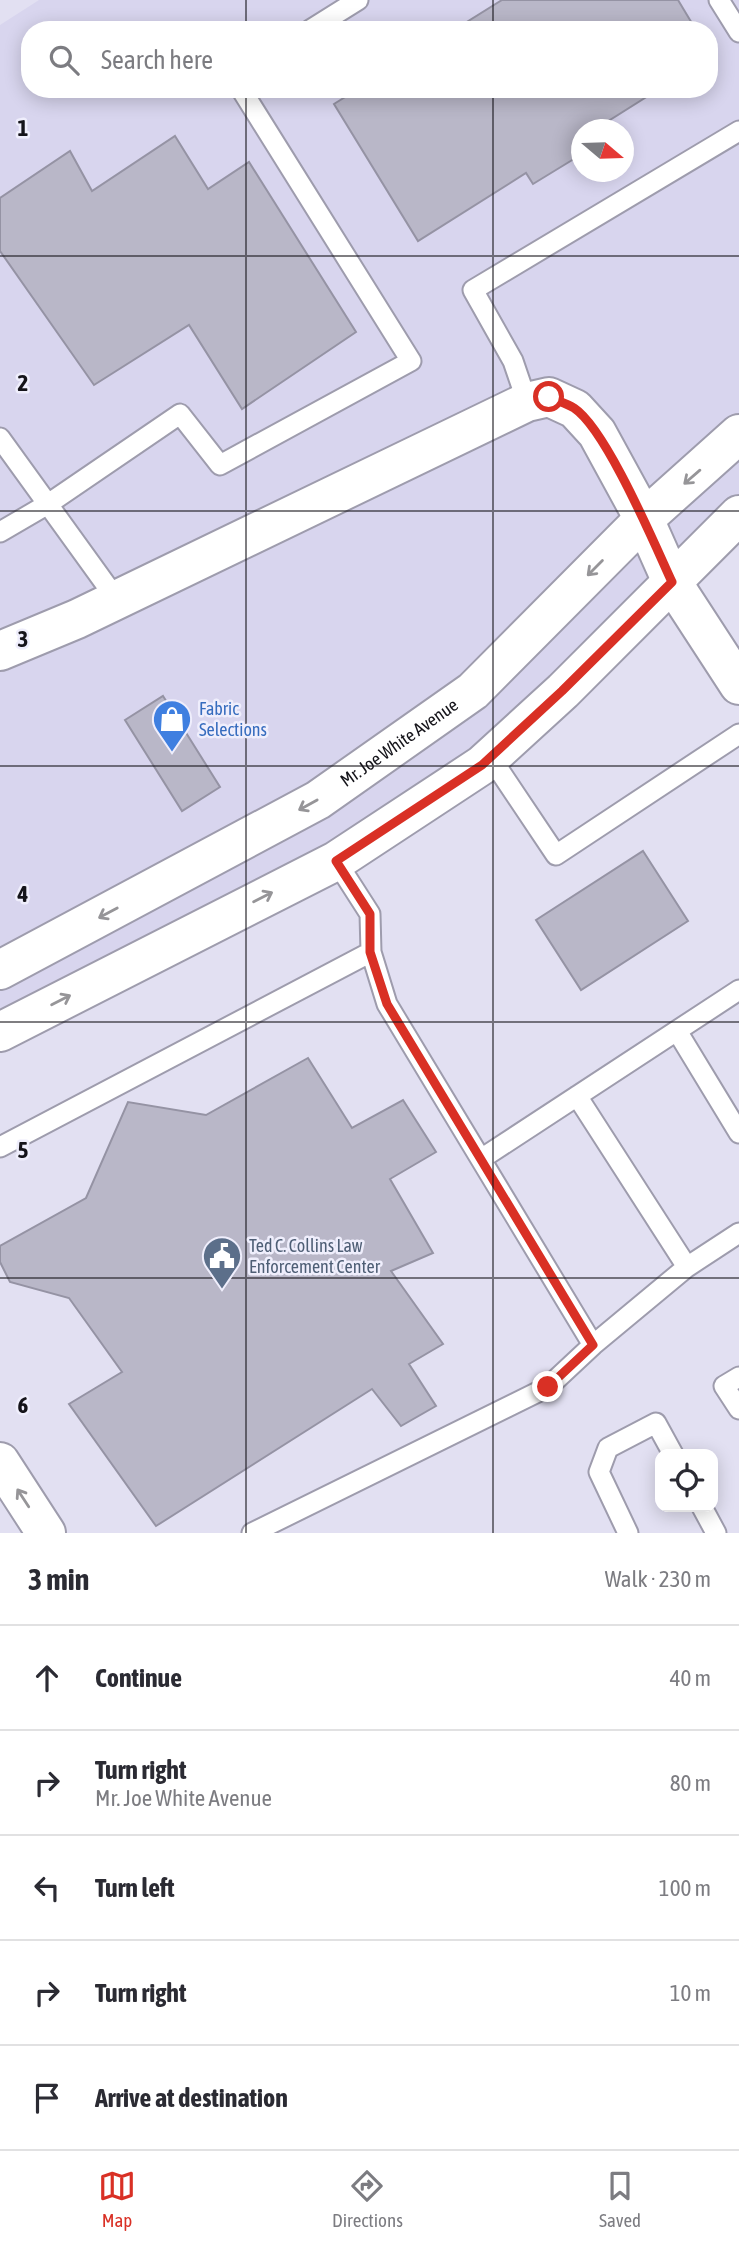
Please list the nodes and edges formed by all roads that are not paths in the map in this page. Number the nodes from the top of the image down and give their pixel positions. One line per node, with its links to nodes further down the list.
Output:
1 (358, 0): 3 (lane)
2 (719, 0): 4 (lane)
3 (324, 21)
4 (739, 33)
5 (246, 98): 10 (lane)
6 (739, 131): 7 (lane)
7 (527, 402): 12 (main road); 15 (main road)
8 (739, 434): 12 (main road, Mr. Joe White Avenue, one-way to 12)
9 (0, 438): 10 (lane)
10 (48, 504): 13 (lane); 15 (lane)
11 (739, 514): 14 (main road)
12 (643, 519): 14 (main road); 22 (main road, Mr. Joe White Avenue, one-way to 22)
13 (0, 532)
14 (672, 582): 17 (main road); 19 (main road)
15 (117, 600): 16 (main road)
16 (0, 651)
17 (739, 685)
18 (739, 734): 19 (lane)
19 (491, 758): 20 (main road)
20 (336, 861): 21 (lane); 25 (main road, one-way to 20)
21 (370, 952): 28 (lane); 29 (lane)
22 (0, 970)
23 (739, 990): 24 (lane)
24 (677, 1031): 26 (lane); 27 (lane)
25 (0, 1032)
26 (577, 1096): 29 (lane); 31 (lane)
27 (739, 1133)
28 (0, 1147)
29 (481, 1159): 32 (lane)
30 (739, 1233): 31 (lane)
31 (687, 1267): 32 (lane)
32 (593, 1345): 39 (lane)
33 (739, 1377): 34 (lane)
34 (739, 1409)
35 (670, 1449): 40 (lane)
36 (0, 1462): 38 (main road, one-way to 36)
37 (705, 1512): 41 (lane)
38 (46, 1533)
39 (251, 1533)
40 (628, 1533)
41 (716, 1533)

